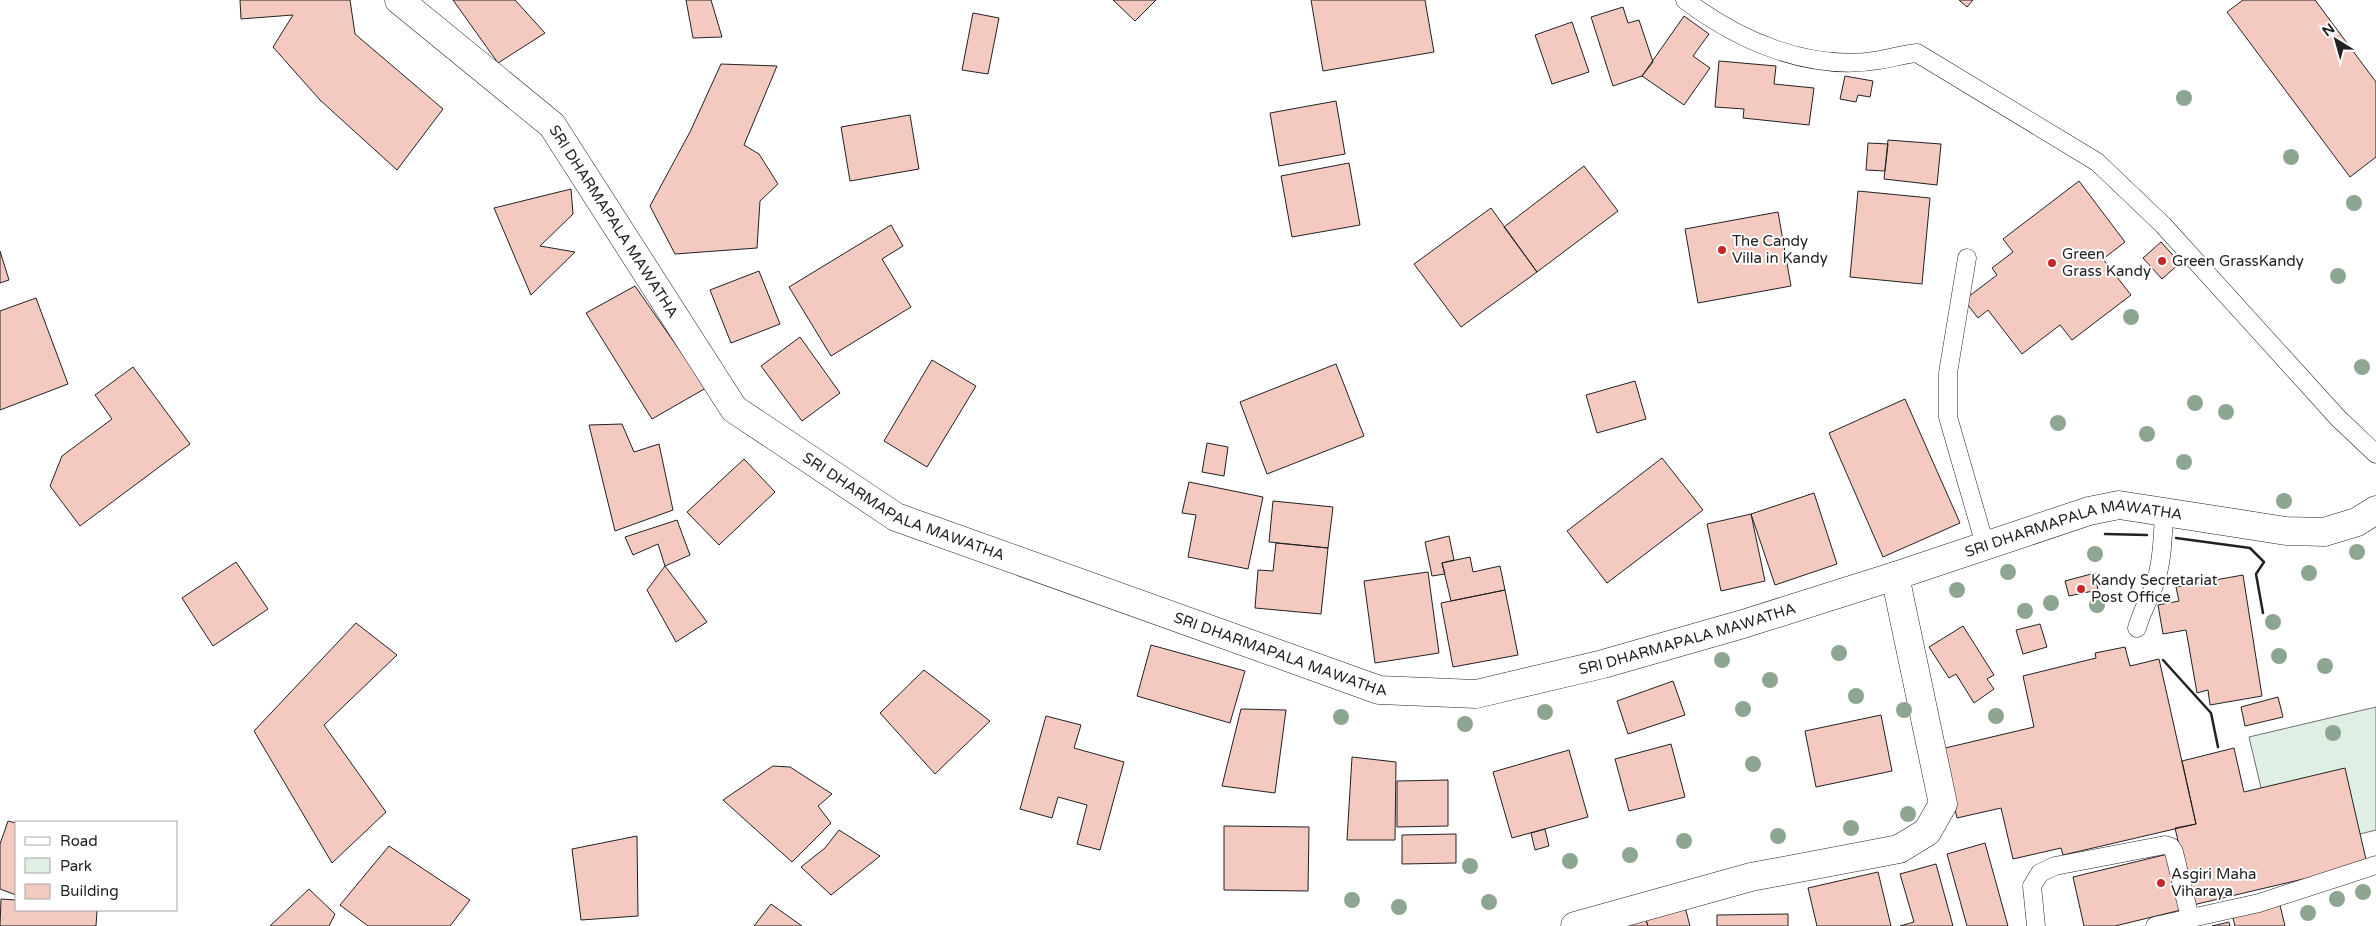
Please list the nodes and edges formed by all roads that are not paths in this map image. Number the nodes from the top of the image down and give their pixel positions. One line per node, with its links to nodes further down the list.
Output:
1 (399, 0): 8 (street, SRI DHARMAPALA MAWATHA)
2 (1685, 0): 4 (lane)
3 (1968, 258): 7 (lane)
4 (2376, 454)
5 (2164, 510): 6 (street, SRI DHARMAPALA MAWATHA); 7 (street, SRI DHARMAPALA MAWATHA); 9 (lane)
6 (2376, 510)
7 (1985, 545): 8 (street, SRI DHARMAPALA MAWATHA)
8 (1895, 576): 12 (street)
9 (2137, 628)
10 (2376, 865): 11 (lane)
11 (2190, 918): 13 (lane); 14 (lane)
12 (1575, 926)
13 (2036, 926)
14 (2155, 926)

